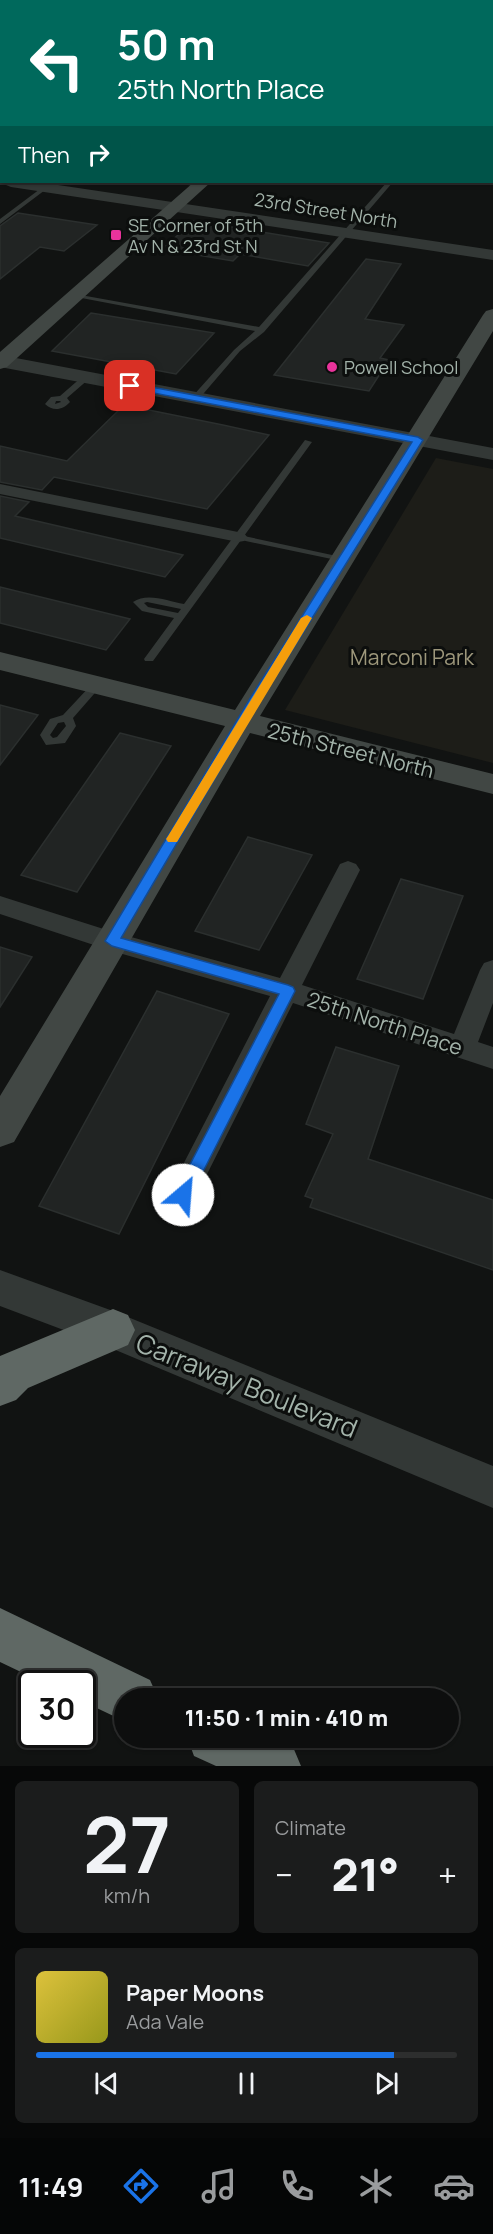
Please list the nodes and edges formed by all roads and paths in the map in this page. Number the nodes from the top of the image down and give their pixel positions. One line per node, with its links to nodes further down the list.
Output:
1 (22, 183): 4 (street, 23rd Street North)
2 (201, 183): 5 (main road)
3 (389, 183): 7 (lane)
4 (54, 186): 5 (street, 23rd Street North); 6 (lane)
5 (175, 206): 7 (street, 23rd Street North); 9 (main road)
6 (0, 222)
7 (346, 234): 8 (street, 23rd Street North); 11 (lane)
8 (493, 255)
9 (75, 296): 11 (lane); 12 (main road)
10 (493, 315): 16 (main road)
11 (261, 330): 15 (lane)
12 (0, 362): 13 (street)
13 (86, 378): 14 (lane); 15 (street)
14 (62, 398)
15 (195, 398): 16 (street)
16 (418, 440): 18 (street); 21 (main road)
17 (308, 442): 20 (lane)
18 (493, 454)
19 (0, 489): 20 (street)
20 (238, 537): 21 (lane); 22 (lane)
21 (343, 560): 26 (main road)
22 (149, 659)
23 (0, 661): 24 (main road, 25th Street North)
24 (96, 686): 25 (lane); 26 (main road, 25th Street North)
25 (67, 717)
26 (242, 723): 27 (main road, 25th Street North); 30 (main road)
27 (493, 784)
28 (348, 870): 32 (street)
29 (0, 905): 30 (street, 25th North Place)
30 (112, 941): 32 (street, 25th North Place); 35 (main road)
31 (493, 970): 33 (street)
32 (288, 991): 33 (street, 25th North Place); 36 (street)
33 (462, 1048): 34 (street, 25th North Place)
34 (493, 1058)
35 (0, 1130)
36 (183, 1195)
37 (0, 1288): 38 (street, Carraway Boulevard)
38 (113, 1330): 39 (highway); 40 (street, Carraway Boulevard)
39 (0, 1384)
40 (493, 1487)
41 (1, 1633): 42 (highway)
42 (114, 1689)
43 (236, 1748): 44 (highway)
44 (274, 1766)

